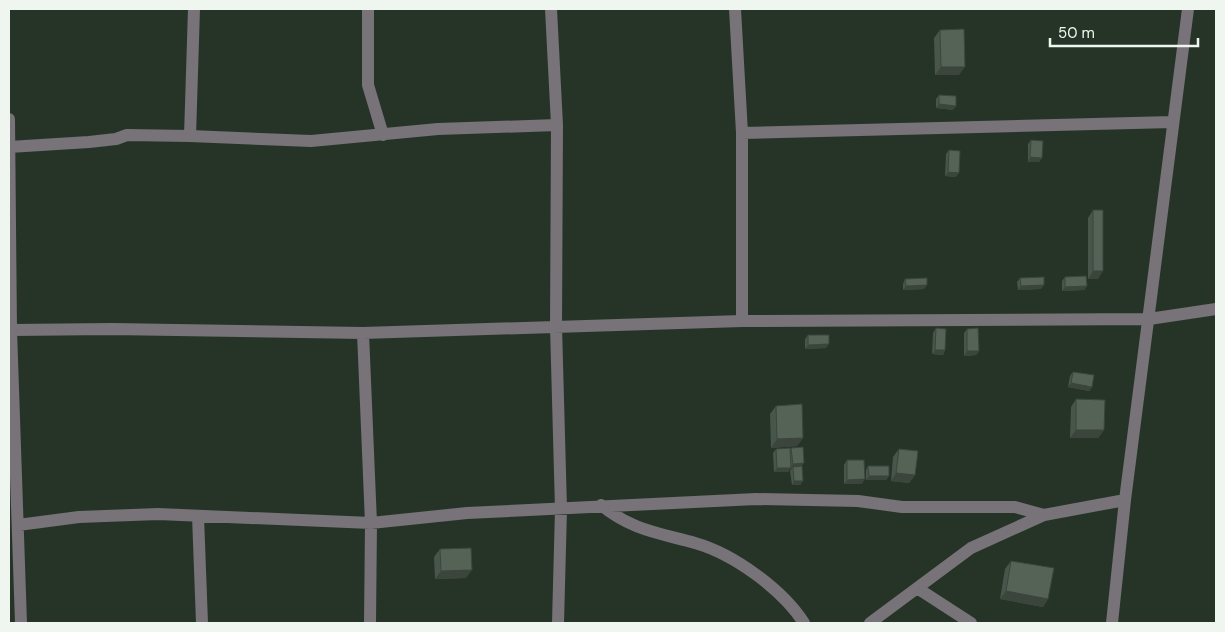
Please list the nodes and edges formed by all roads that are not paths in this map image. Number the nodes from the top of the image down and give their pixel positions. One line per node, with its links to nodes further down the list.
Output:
1 (194, 9): 11 (street)
2 (368, 9): 10 (street)
3 (551, 9): 8 (street)
4 (735, 9): 9 (street)
5 (1188, 9): 7 (street)
6 (9, 119): 12 (street)
7 (1172, 122): 9 (street); 14 (street)
8 (557, 125): 10 (street); 16 (street)
9 (742, 133): 15 (street)
10 (383, 135): 11 (street)
11 (190, 136): 12 (street)
12 (9, 147): 17 (street)
13 (1216, 309): 14 (street)
14 (1149, 319): 15 (street); 19 (street)
15 (742, 321): 16 (street)
16 (556, 326): 18 (street); 21 (street)
17 (11, 330): 18 (street); 25 (street)
18 (363, 333): 24 (street)
19 (1125, 500): 22 (street); 34 (street)
20 (601, 505): 21 (street); 22 (street); 31 (street)
21 (561, 509): 24 (street); 30 (street)
22 (1044, 515): 26 (street)
23 (198, 516): 24 (street); 25 (street); 28 (street)
24 (370, 523): 29 (street)
25 (18, 525): 27 (street)
26 (917, 588): 32 (street); 33 (street)
27 (21, 623)
28 (202, 623)
29 (370, 623)
30 (558, 623)
31 (804, 623)
32 (870, 623)
33 (971, 623)
34 (1112, 623)

